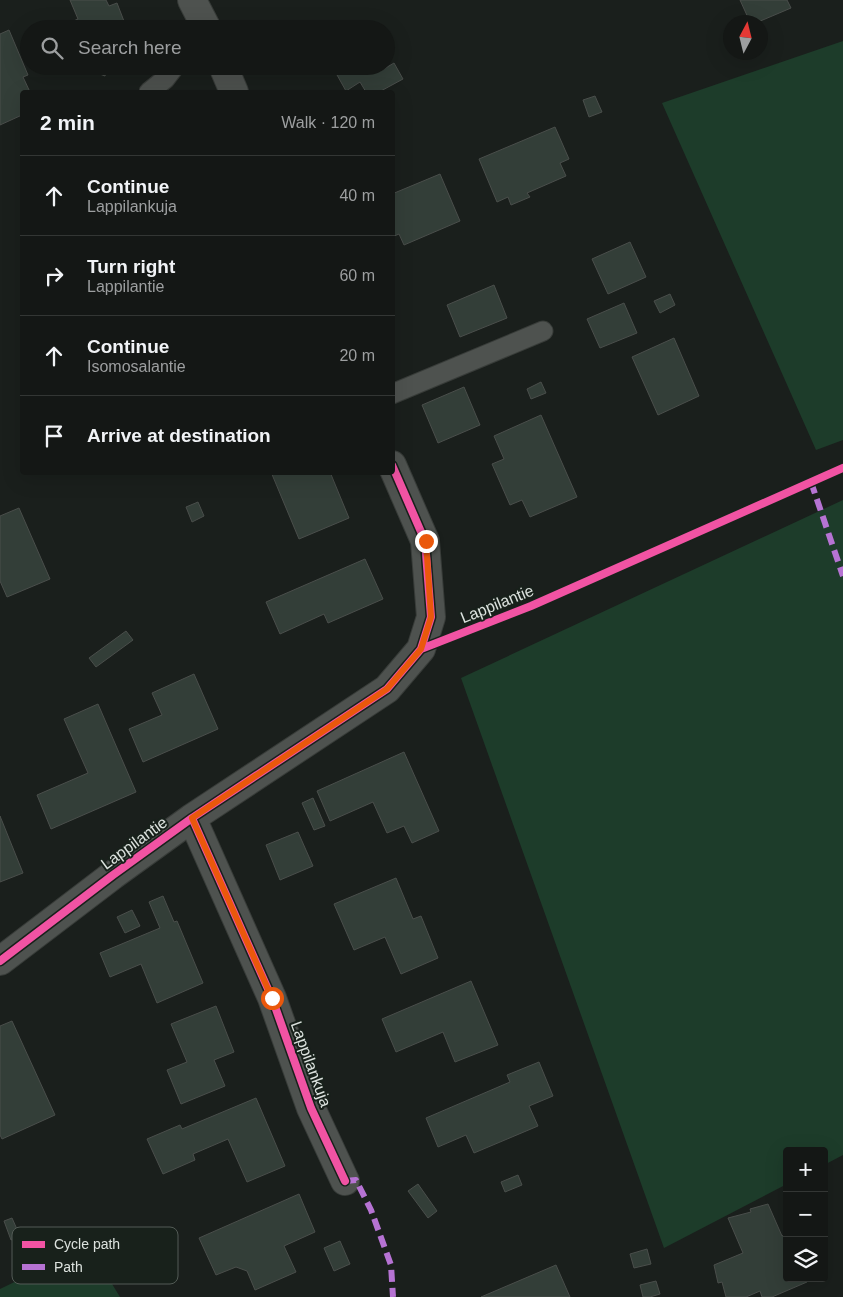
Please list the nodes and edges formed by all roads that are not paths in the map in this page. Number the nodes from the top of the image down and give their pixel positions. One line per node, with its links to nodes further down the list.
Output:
1 (192, 0): 2 (street)
2 (202, 20)
3 (168, 75): 5 (lane)
4 (227, 75): 6 (street)
5 (151, 90)
6 (233, 90)
7 (543, 330): 8 (lane)
8 (395, 393)
9 (395, 472): 10 (street, Lappilantie)
10 (192, 818): 11 (street, Lappilantie); 12 (street, Lappilankuja)
11 (0, 961)
12 (345, 1181)

